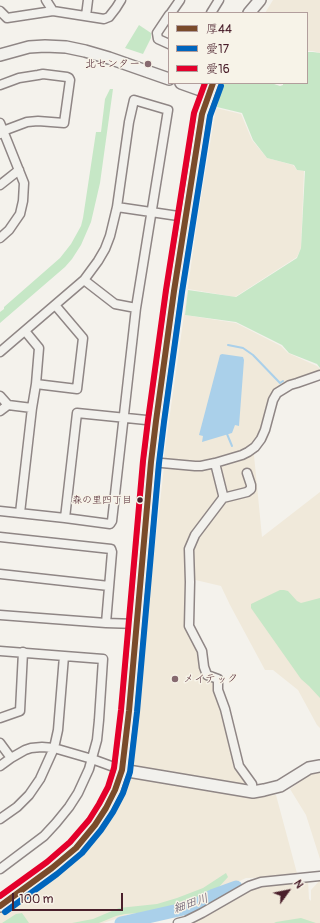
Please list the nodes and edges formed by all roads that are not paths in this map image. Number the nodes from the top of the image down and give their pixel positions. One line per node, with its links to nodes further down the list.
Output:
1 (46, 0): 8 (street)
2 (88, 0): 12 (street)
3 (121, 0): 12 (street)
4 (180, 0): 9 (street)
5 (219, 0): 10 (street)
6 (260, 0): 11 (street)
7 (0, 11): 8 (street)
8 (53, 11): 12 (street)
9 (172, 12)
10 (212, 12)
11 (250, 12)
12 (86, 16)
13 (168, 17): 14 (street)
14 (168, 44)
15 (0, 55): 17 (street)
16 (70, 78): 18 (street); 20 (street); 22 (street)
17 (168, 78)
18 (78, 79)
19 (187, 84): 21 (street)
20 (0, 86)
21 (211, 88): 27 (street)
22 (1, 129): 23 (street)
23 (19, 170): 24 (street); 28 (street)
24 (0, 186)
25 (117, 207): 26 (street); 26 (street); 29 (street)
26 (151, 212): 27 (street); 31 (street)
27 (185, 217): 41 (street)
28 (0, 238)
29 (84, 280): 30 (street); 31 (street)
30 (55, 305): 32 (street); 35 (street)
31 (136, 308): 40 (street)
32 (25, 331): 33 (street); 35 (street)
33 (0, 352)
34 (320, 375): 43 (street)
35 (36, 384): 38 (street)
36 (0, 396): 37 (street)
37 (8, 405): 38 (street); 39 (street)
38 (32, 408): 47 (street)
39 (0, 411)
40 (123, 418): 41 (street); 48 (street); 48 (street)
41 (156, 421): 42 (street)
42 (151, 462): 43 (street); 54 (street)
43 (215, 463): 45 (street)
44 (248, 473): 45 (street)
45 (223, 498): 66 (street)
46 (0, 511): 47 (street)
47 (20, 513): 48 (street)
48 (65, 518)
49 (0, 537): 51 (street)
50 (0, 574): 51 (street)
51 (109, 586): 53 (street)
52 (0, 615): 53 (street)
53 (106, 623): 54 (street)
54 (137, 624): 65 (street)
55 (0, 651): 56 (street)
56 (23, 652): 57 (street); 58 (street)
57 (64, 656): 60 (street); 62 (street)
58 (0, 718)
59 (0, 743): 61 (street)
60 (54, 748): 61 (street); 62 (street); 67 (street)
61 (11, 758): 63 (street)
62 (92, 759): 65 (street); 68 (street)
63 (0, 766)
64 (320, 766): 66 (street)
65 (122, 770): 66 (street); 70 (street)
66 (253, 792)
67 (0, 819)
68 (0, 869)
69 (320, 876): 71 (street)
70 (0, 906)
71 (178, 923)

